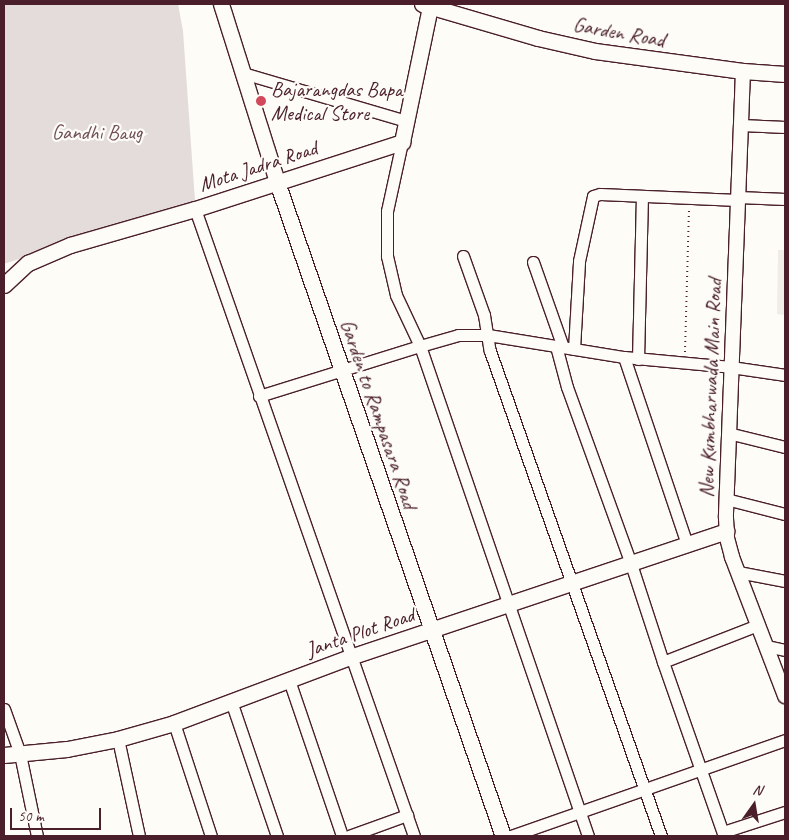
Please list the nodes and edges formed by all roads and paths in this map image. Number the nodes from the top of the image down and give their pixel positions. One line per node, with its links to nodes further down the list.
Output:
1 (221, 4): 4 (main road, Garden to Rampasara Road)
2 (426, 5): 3 (main road, Garden Road); 6 (main road)
3 (743, 71): 5 (main road, Garden Road); 7 (street, New Kumbharwada Main Road)
4 (242, 74): 6 (street); 10 (main road, Garden to Rampasara Road)
5 (785, 74)
6 (406, 121): 9 (main road)
7 (741, 125): 8 (street); 13 (street, New Kumbharwada Main Road)
8 (785, 127)
9 (402, 142): 10 (main road, Mota Jadra Road); 20 (street)
10 (277, 182): 15 (main road, Mota Jadra Road); 26 (main road, Garden to Rampasara Road)
11 (642, 196): 12 (street); 21 (street); 23 (street)
12 (690, 197): 13 (street); 24 (path)
13 (738, 199): 14 (street); 25 (street, New Kumbharwada Main Road)
14 (785, 199)
15 (195, 209): 18 (main road, Mota Jadra Road); 28 (street)
16 (463, 256): 19 (street)
17 (533, 262): 21 (street)
18 (4, 285)
19 (488, 334): 20 (street); 21 (street); 38 (street)
20 (420, 346): 26 (street); 39 (street)
21 (564, 347): 22 (street); 35 (street)
22 (624, 357): 23 (street); 34 (street)
23 (638, 359): 24 (street)
24 (685, 363): 25 (street)
25 (731, 367): 27 (street); 29 (street, New Kumbharwada Main Road)
26 (341, 371): 28 (street); 41 (main road, Garden to Rampasara Road)
27 (785, 375)
28 (259, 396): 44 (street)
29 (728, 433): 30 (street); 31 (street, New Kumbharwada Main Road)
30 (785, 447)
31 (726, 499): 32 (street); 33 (street, New Kumbharwada Main Road)
32 (785, 514)
33 (727, 531): 34 (main road, Janta Plot Road); 36 (street, New Kumbharwada Main Road)
34 (687, 544): 35 (main road, Janta Plot Road)
35 (631, 564): 38 (main road, Janta Plot Road); 45 (street)
36 (738, 572): 37 (street); 40 (street, New Kumbharwada Main Road)
37 (785, 580)
38 (570, 583): 39 (main road, Janta Plot Road); 56 (street)
39 (507, 604): 41 (main road, Janta Plot Road); 57 (street)
40 (758, 625): 42 (street, New Kumbharwada Main Road); 45 (street)
41 (433, 629): 44 (main road, Janta Plot Road); 68 (main road, Garden to Rampasara Road)
42 (766, 646): 43 (street); 47 (street, New Kumbharwada Main Road)
43 (785, 650)
44 (350, 657): 46 (main road, Janta Plot Road); 59 (street)
45 (663, 662): 55 (street)
46 (289, 680): 48 (main road, Janta Plot Road); 65 (street)
47 (785, 696)
48 (230, 701): 50 (main road, Janta Plot Road); 64 (street)
49 (4, 709): 53 (street)
50 (174, 723): 51 (main road, Janta Plot Road); 63 (street)
51 (118, 739): 53 (main road, Janta Plot Road); 62 (street)
52 (785, 740): 55 (street)
53 (20, 754): 54 (main road, Janta Plot Road); 61 (street)
54 (4, 755)
55 (702, 771): 56 (street); 60 (street)
56 (646, 789): 57 (street); 71 (street)
57 (579, 811): 69 (street); 70 (street)
58 (785, 812): 60 (street)
59 (407, 814): 66 (street); 67 (street)
60 (724, 834)
61 (37, 836)
62 (139, 836)
63 (211, 836)
64 (277, 836)
65 (342, 836)
66 (350, 836)
67 (414, 836)
68 (503, 836)
69 (511, 836)
70 (588, 836)
71 (661, 836)

